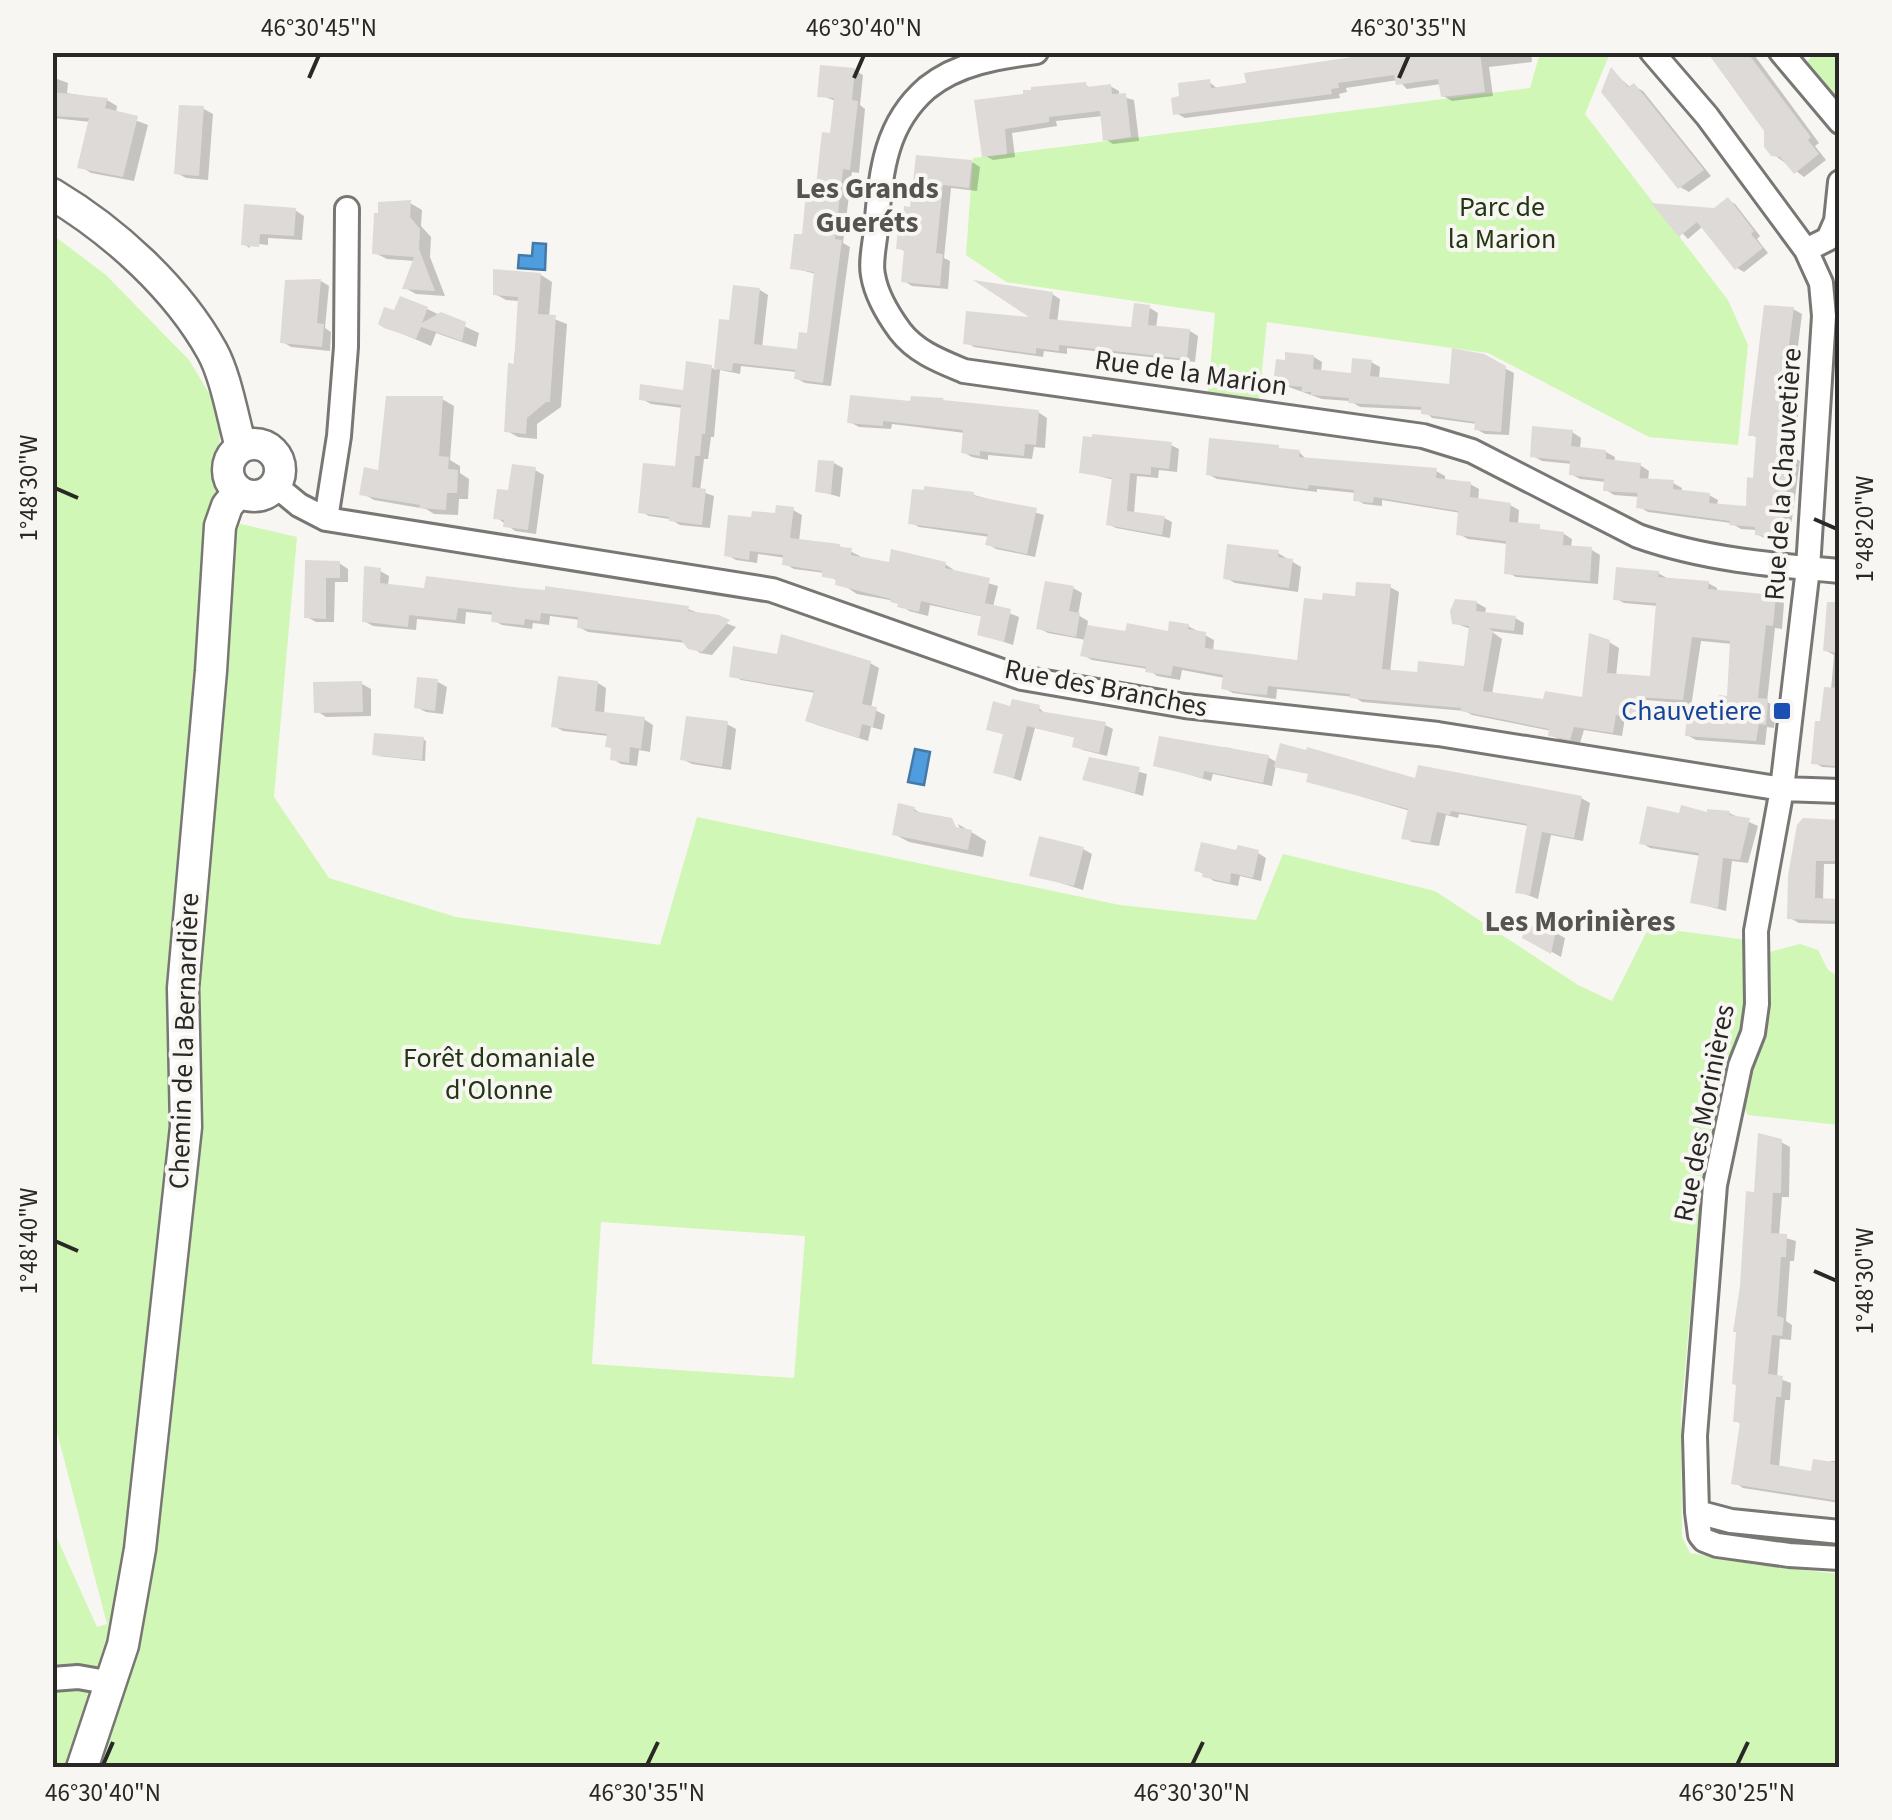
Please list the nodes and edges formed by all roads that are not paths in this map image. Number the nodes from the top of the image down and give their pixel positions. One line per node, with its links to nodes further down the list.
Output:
1 (1036, 52): 14 (street, Rue de la Marion)
2 (1652, 52): 8 (street)
3 (1780, 52): 4 (street)
4 (1840, 122)
5 (1840, 182): 8 (street)
6 (52, 194): 10 (street)
7 (347, 209): 13 (street)
8 (1806, 250): 9 (street, Rue de la Chauvetière)
9 (1830, 281): 14 (street, Rue de la Chauvetière)
10 (241, 448): 11 (street); 12 (street)
11 (276, 486): 12 (street); 13 (street, Rue des Branches)
12 (239, 492): 22 (street, Chemin de la Bernardière)
13 (326, 519): 16 (street, Rue des Branches)
14 (1808, 568): 15 (street, Rue de la Marion); 16 (street, Rue de la Chauvetière)
15 (1840, 571)
16 (1782, 788): 17 (street, Rue des Branches); 18 (street, Rue des Morinières)
17 (1840, 791)
18 (1697, 1512): 19 (street); 20 (street)
19 (1840, 1532)
20 (1840, 1558)
21 (52, 1680): 22 (street)
22 (112, 1683): 23 (street, Chemin de la Bernardière)
23 (82, 1768)

